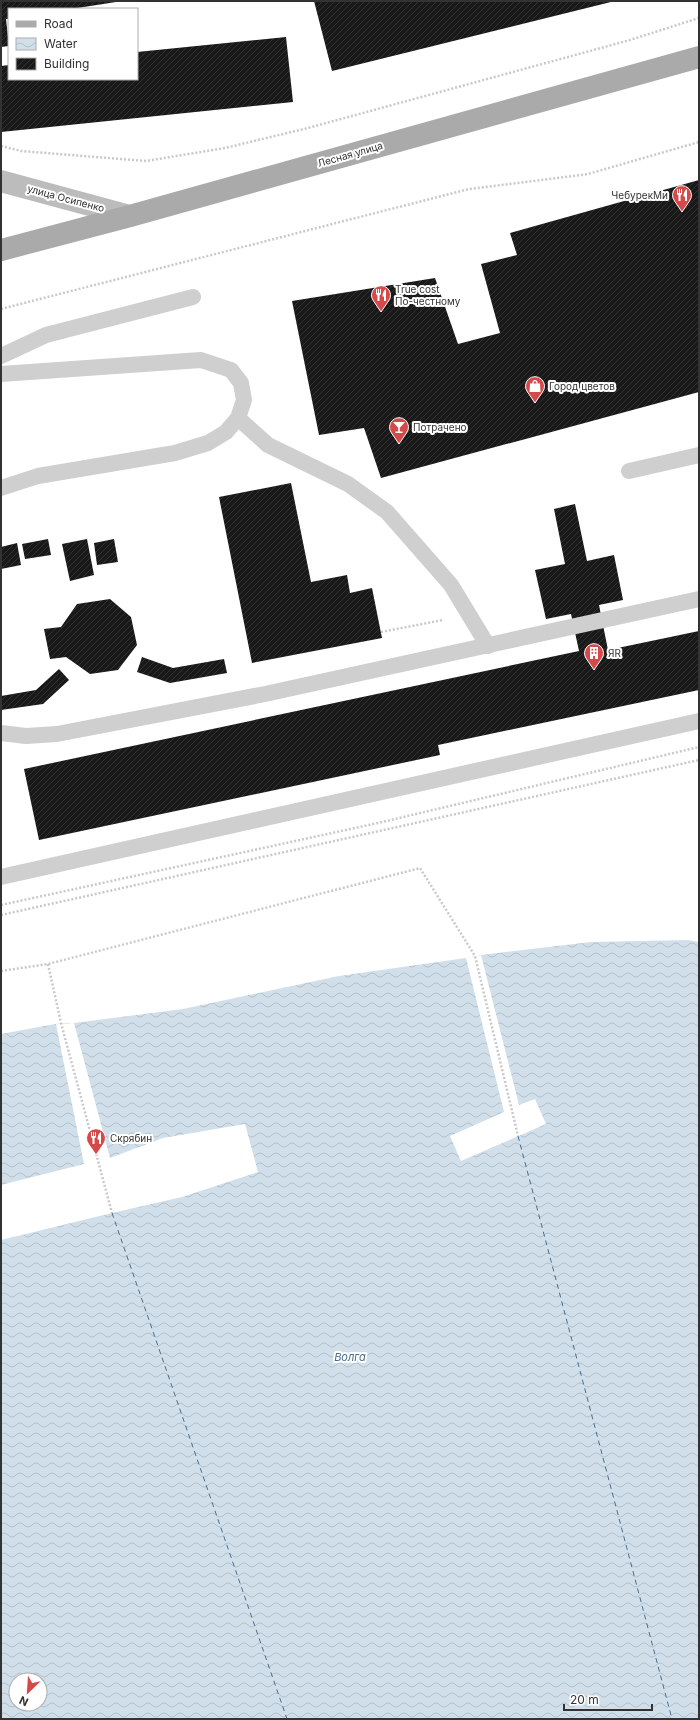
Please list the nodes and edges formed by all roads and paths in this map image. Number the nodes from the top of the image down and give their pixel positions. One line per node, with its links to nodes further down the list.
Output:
1 (699, 18): 4 (path)
2 (699, 57): 6 (main road, Лесная улица)
3 (699, 142): 9 (path)
4 (1, 146)
5 (1, 181): 6 (main road, улица Осипенко)
6 (130, 216): 7 (main road, Лесная улица)
7 (1, 250)
8 (193, 297): 10 (lane)
9 (1, 309)
10 (1, 356)
11 (1, 374): 12 (lane)
12 (238, 418): 15 (lane); 19 (lane)
13 (699, 455): 14 (lane)
14 (629, 471)
15 (1, 488)
16 (699, 599): 19 (lane)
17 (443, 620): 18 (path)
18 (381, 632)
19 (488, 646): 21 (lane)
20 (699, 721): 24 (lane)
21 (1, 733)
22 (699, 748): 25 (path)
23 (699, 760): 26 (path)
24 (1, 877)
25 (1, 905)
26 (1, 915)
27 (48, 964): 28 (path); 29 (path); 30 (path)
28 (1, 971)
29 (518, 1136)
30 (112, 1212)

